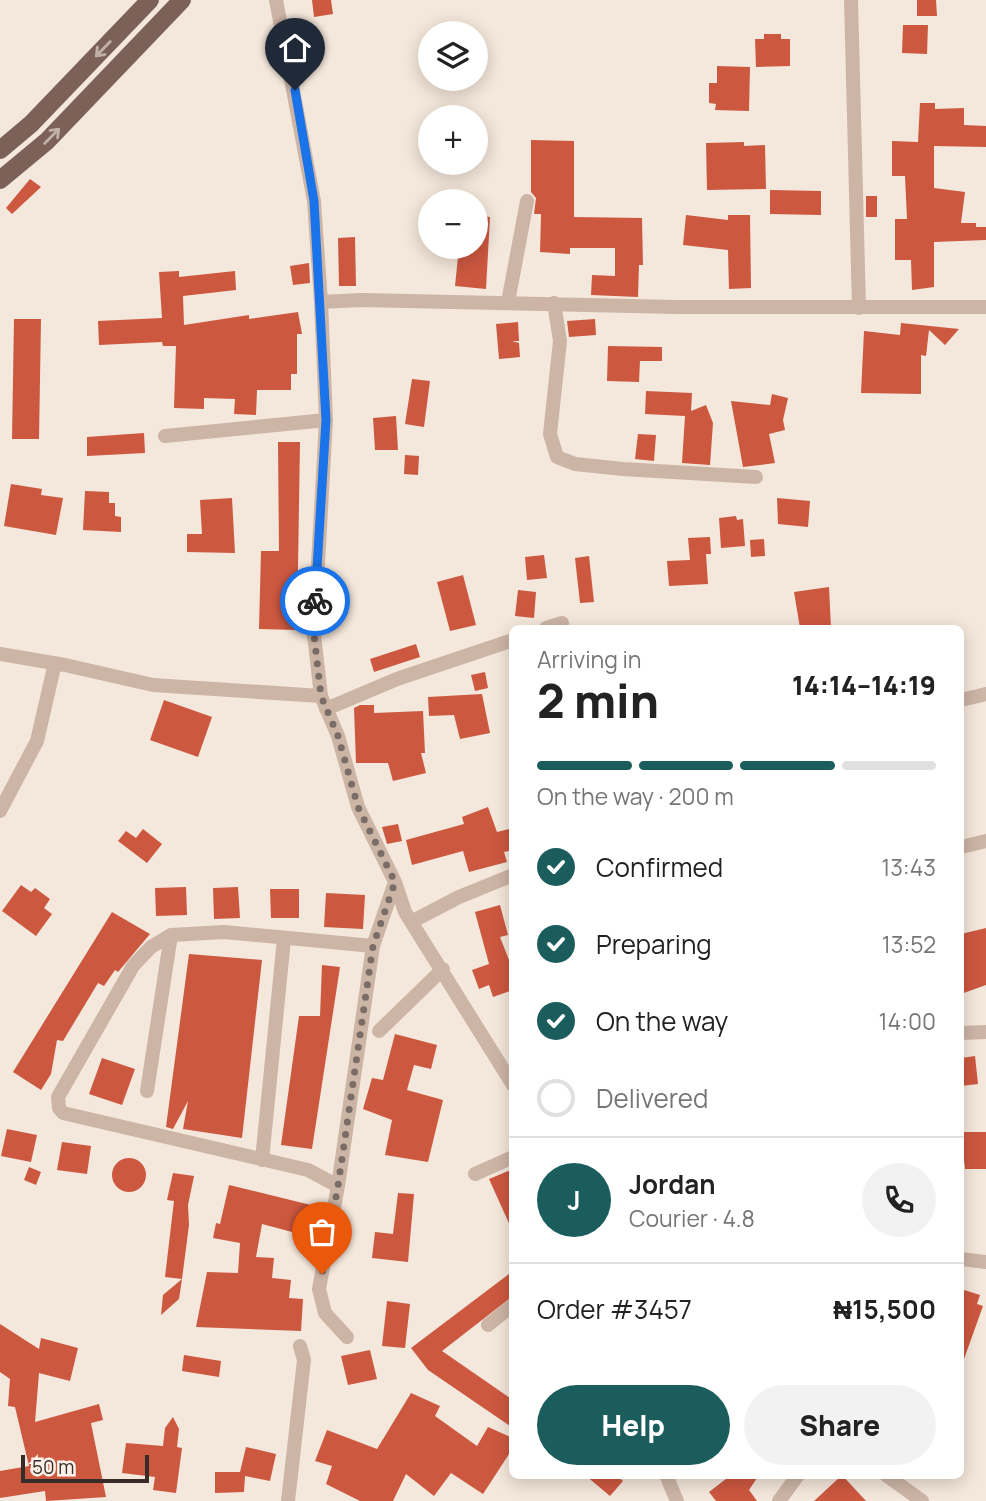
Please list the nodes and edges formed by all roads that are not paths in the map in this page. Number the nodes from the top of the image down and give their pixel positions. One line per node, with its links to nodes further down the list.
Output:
1 (150, 0): 5 (main road, one-way to 5)
2 (182, 0): 6 (main road, one-way to 2)
3 (276, 0): 8 (street)
4 (851, 0): 12 (street)
5 (0, 150)
6 (0, 180)
7 (527, 201): 9 (street)
8 (321, 302): 9 (street); 13 (street)
9 (508, 302): 10 (street)
10 (554, 303): 12 (street); 15 (street)
11 (986, 307): 12 (street)
12 (859, 308)
13 (326, 420): 14 (street); 23 (street)
14 (165, 436)
15 (756, 477)
16 (562, 623): 17 (street)
17 (556, 625)
18 (509, 641): 23 (street)
19 (0, 654): 20 (street)
20 (55, 663): 23 (street); 24 (street)
21 (986, 694): 22 (street)
22 (964, 699)
23 (324, 703): 28 (street)
24 (0, 811)
25 (986, 841): 26 (street)
26 (964, 846)
27 (509, 878): 29 (street)
28 (395, 882): 29 (street); 32 (street)
29 (413, 921): 33 (street)
30 (171, 935): 31 (street); 38 (street); 40 (street)
31 (284, 939): 32 (street); 40 (street)
32 (373, 946): 42 (street)
33 (443, 969): 34 (street); 37 (street)
34 (379, 1031)
35 (986, 1032): 36 (street)
36 (964, 1033)
37 (509, 1078)
38 (147, 1091)
39 (509, 1159): 41 (street)
40 (262, 1160): 42 (street)
41 (475, 1174)
42 (338, 1186): 47 (street)
43 (964, 1259): 44 (street)
44 (986, 1262)
45 (509, 1308): 46 (street)
46 (488, 1325)
47 (346, 1337)
48 (300, 1346): 52 (street)
49 (668, 1479): 53 (street)
50 (795, 1479): 54 (street)
51 (892, 1479): 55 (street)
52 (288, 1501)
53 (677, 1501)
54 (779, 1501)
55 (922, 1501)

